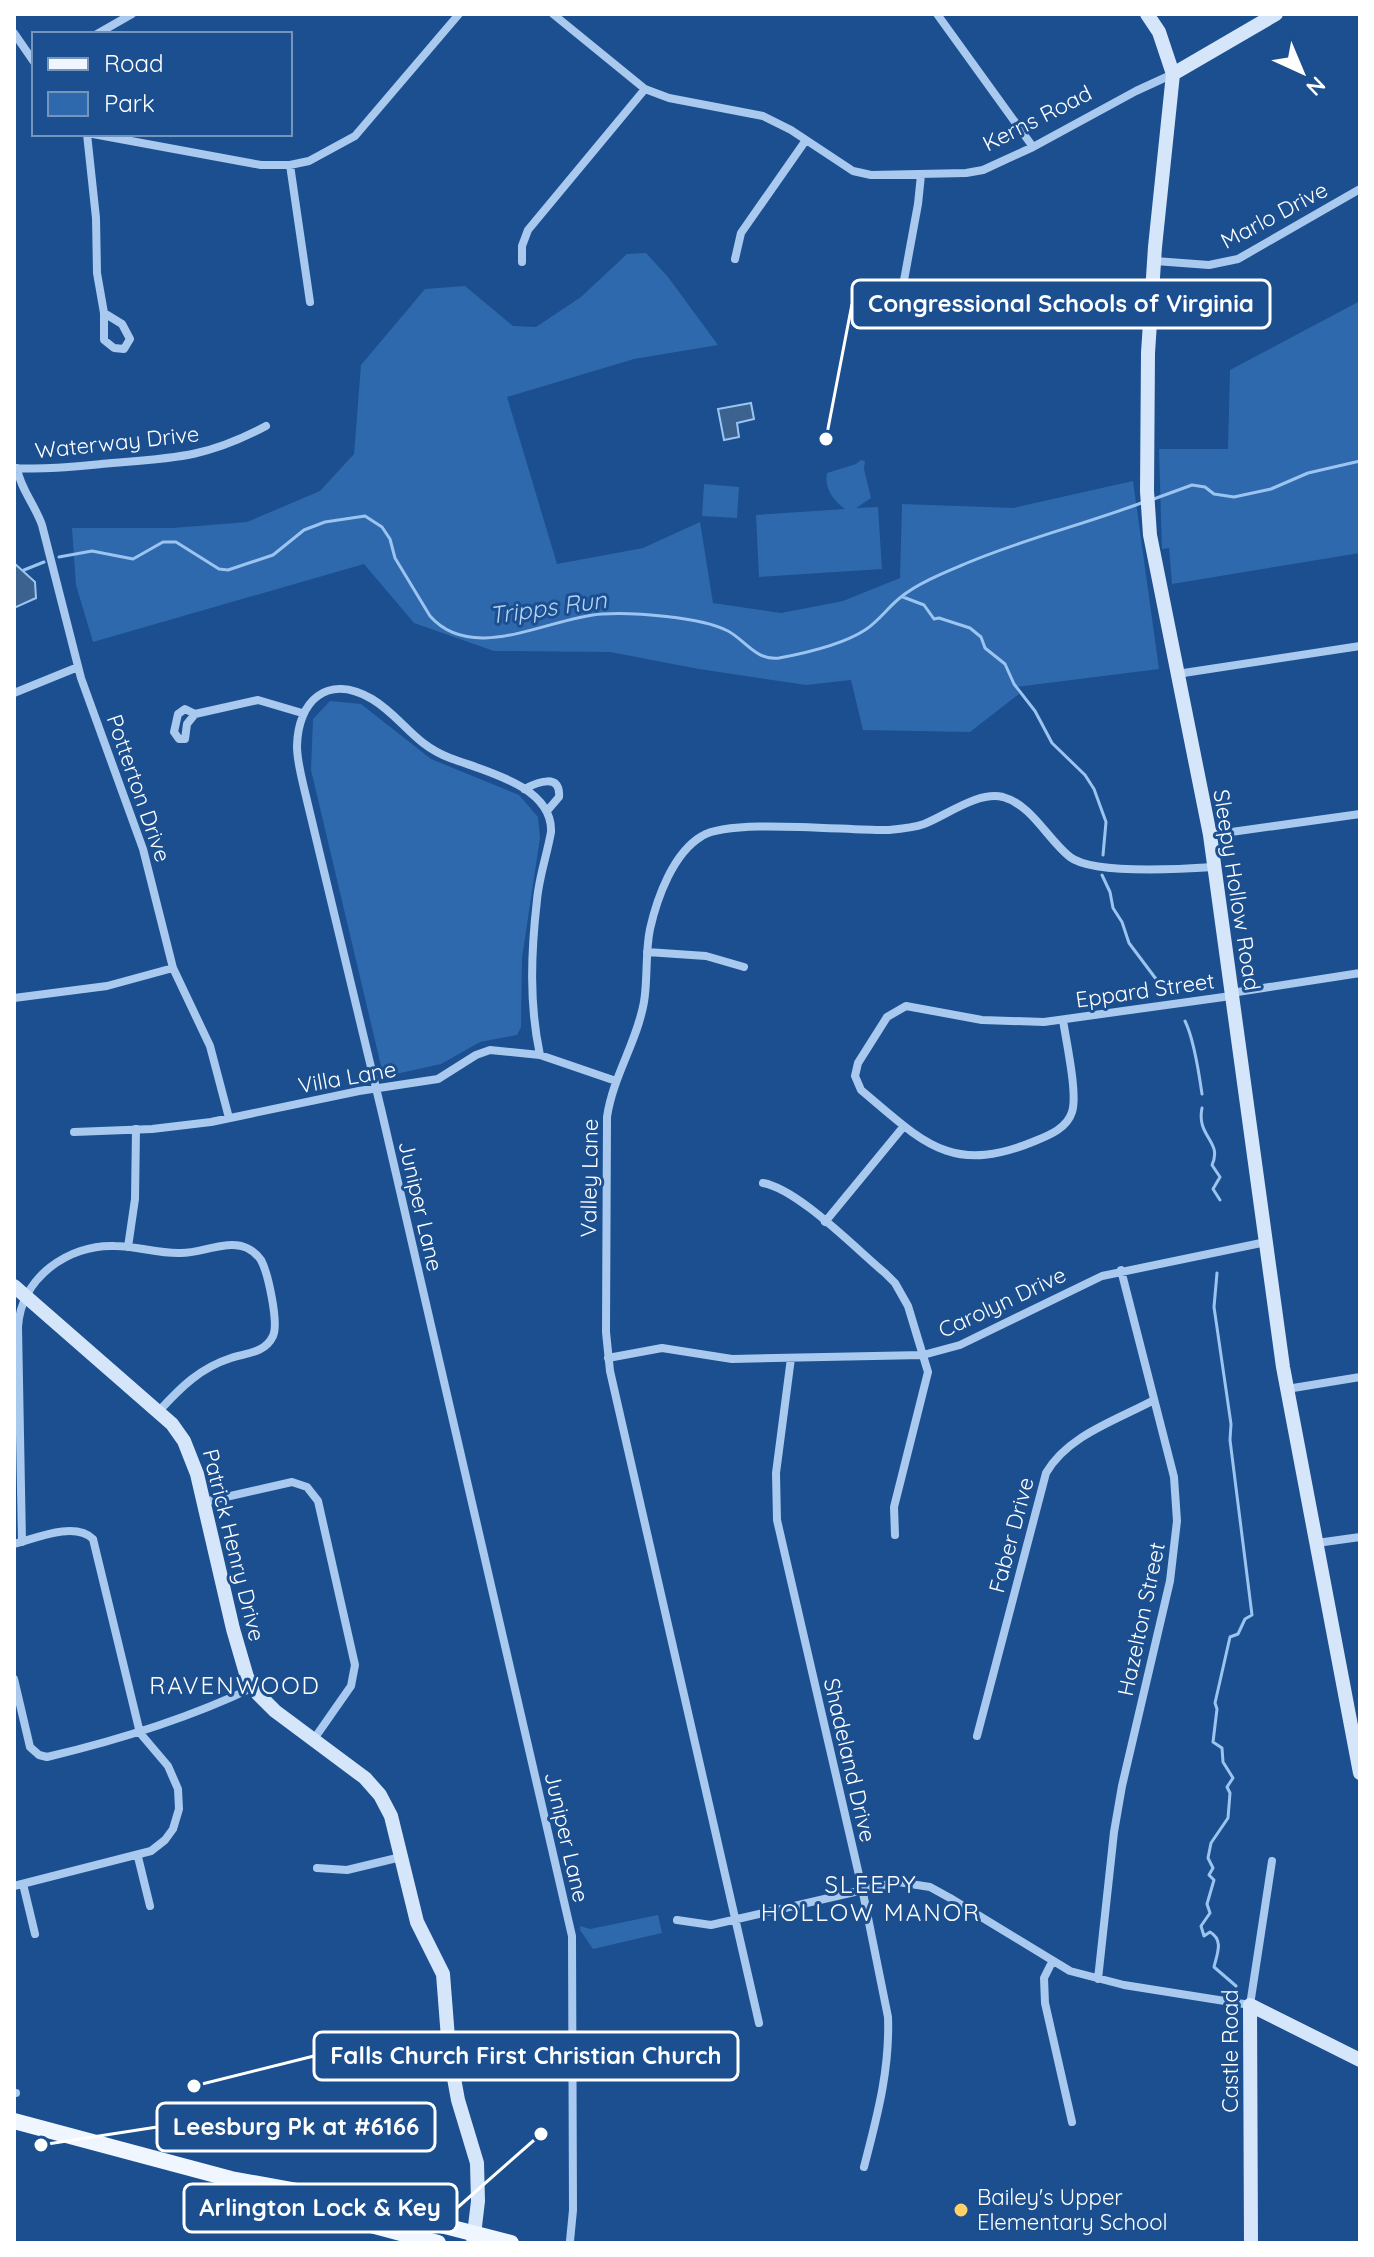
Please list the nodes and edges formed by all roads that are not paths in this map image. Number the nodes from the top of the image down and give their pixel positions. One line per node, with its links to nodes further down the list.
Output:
1 (132, 14): 7 (street)
2 (459, 14): 16 (street)
3 (937, 14): 15 (street)
4 (1147, 14): 10 (main road, Sleepy Hollow Road)
5 (1276, 14): 10 (main road, Kerns Road)
6 (555, 15): 11 (street, Kerns Road)
7 (100, 32)
8 (14, 33): 9 (street)
9 (32, 59)
10 (1173, 74): 15 (street, Kerns Road); 20 (main road, Sleepy Hollow Road)
11 (645, 89): 14 (street, Kerns Road); 21 (street)
12 (87, 136): 23 (street)
13 (103, 136): 16 (street)
14 (806, 140): 17 (street, Kerns Road); 19 (street)
15 (1033, 147): 17 (street, Kerns Road)
16 (290, 165): 22 (street)
17 (921, 175): 24 (street)
18 (1360, 189): 20 (street, Marlo Drive)
19 (735, 259)
20 (1155, 261): 29 (main road, Sleepy Hollow Road)
21 (522, 262)
22 (310, 302)
23 (104, 313): 23 (street)
24 (898, 313)
25 (266, 426): 26 (street, Waterway Drive)
26 (15, 468): 28 (street, Potterton Drive)
27 (1360, 646): 29 (street)
28 (78, 667): 30 (street); 40 (street, Potterton Drive)
29 (1177, 674): 36 (main road, Sleepy Hollow Road)
30 (14, 693)
31 (302, 713): 32 (street); 33 (street); 47 (street, Juniper Lane)
32 (195, 714)
33 (524, 789): 34 (street); 34 (street)
34 (547, 811): 45 (street)
35 (1360, 814): 36 (street)
36 (1210, 835): 37 (main road, Sleepy Hollow Road)
37 (1214, 867): 38 (street, Valley Lane); 42 (main road, Sleepy Hollow Road)
38 (647, 952): 39 (street); 46 (street, Valley Lane)
39 (744, 967)
40 (173, 968): 43 (street); 48 (street, Potterton Drive)
41 (1360, 973): 42 (street, Eppard Street)
42 (1231, 994): 44 (street, Eppard Street); 54 (main road, Sleepy Hollow Road)
43 (14, 998)
44 (1063, 1020): 49 (street, Eppard Street); 49 (street, Eppard Street)
45 (540, 1055): 46 (street, Villa Lane); 47 (street, Villa Lane)
46 (616, 1081): 59 (street, Valley Lane)
47 (376, 1090): 48 (street, Villa Lane); 96 (street, Juniper Lane)
48 (229, 1118): 50 (street, Villa Lane)
49 (904, 1126): 53 (street)
50 (136, 1129): 51 (street, Villa Lane); 55 (street)
51 (74, 1132)
52 (763, 1183): 53 (street)
53 (825, 1222): 58 (street)
54 (1266, 1242): 56 (street, Carolyn Drive); 62 (main road, Sleepy Hollow Road)
55 (128, 1247): 57 (street); 64 (street)
56 (1121, 1270): 58 (street, Carolyn Drive); 63 (street, Hazelton Street)
57 (20, 1291): 64 (main road, Patrick Henry Drive); 68 (street)
58 (923, 1355): 60 (street, Carolyn Drive); 66 (street)
59 (608, 1358): 60 (street, Carolyn Drive); 84 (street, Valley Lane)
60 (791, 1358): 81 (street, Shadeland Drive)
61 (1360, 1377): 62 (street)
62 (1287, 1389): 69 (main road, Sleepy Hollow Road)
63 (1154, 1400): 73 (street, Faber Drive); 87 (street, Hazelton Street)
64 (159, 1411): 65 (main road, Patrick Henry Drive)
65 (204, 1502): 71 (main road, Patrick Henry Drive); 74 (street)
66 (895, 1535)
67 (1360, 1537): 69 (street)
68 (18, 1543): 72 (street)
69 (1317, 1543): 75 (main road, Sleepy Hollow Road)
70 (14, 1679): 72 (street)
71 (254, 1687): 72 (street); 74 (main road, Patrick Henry Drive)
72 (140, 1733): 76 (street)
73 (977, 1736)
74 (314, 1739): 77 (main road, Patrick Henry Drive)
75 (1360, 1773)
76 (138, 1857): 80 (street); 82 (street)
77 (401, 1857): 79 (street); 95 (main road, Patrick Henry Drive)
78 (1272, 1861): 88 (street, Castle Road)
79 (317, 1868)
80 (19, 1885): 85 (street)
81 (862, 1888): 84 (street); 86 (street); 93 (street, Shadeland Drive)
82 (150, 1906)
83 (677, 1920): 84 (street)
84 (737, 1920): 89 (street, Valley Lane)
85 (35, 1934)
86 (1052, 1962): 87 (street); 92 (street)
87 (1098, 1979): 88 (street)
88 (1250, 2005): 90 (main road); 99 (main road, Castle Road)
89 (759, 2023)
90 (1360, 2060)
91 (14, 2121): 94 (main road)
92 (1072, 2122)
93 (864, 2167)
94 (231, 2179): 95 (main road); 97 (main road)
95 (474, 2238): 98 (main road)
96 (570, 2241)
97 (438, 2243)
98 (511, 2243)
99 (1251, 2243)

